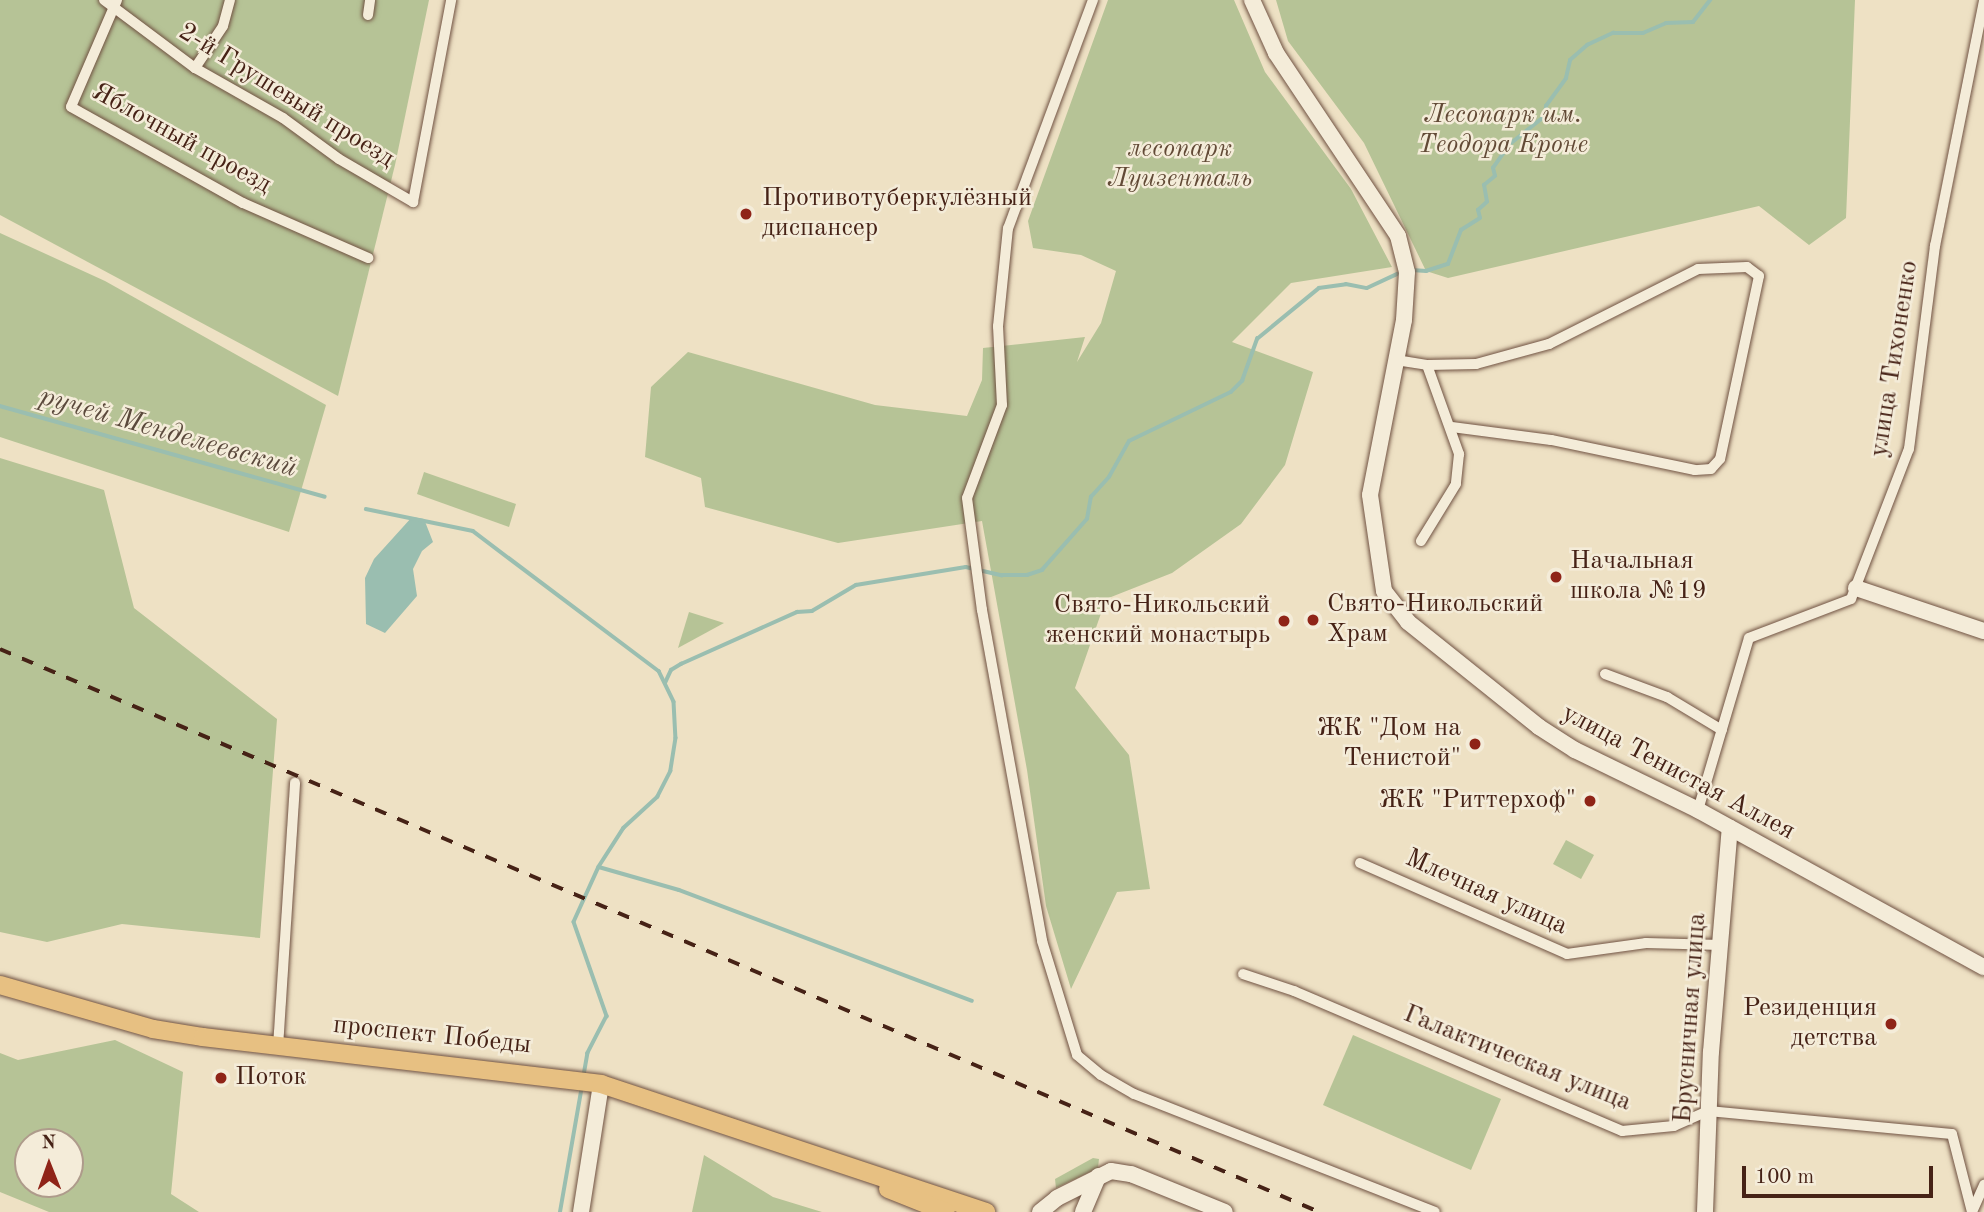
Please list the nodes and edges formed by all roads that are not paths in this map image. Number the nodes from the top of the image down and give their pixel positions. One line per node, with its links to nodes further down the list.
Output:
1 (104, 0): 8 (street, 2-й Грушевый проезд)
2 (230, 0): 10 (street)
3 (370, 0): 9 (street)
4 (451, 0): 10 (street, 2-й Грушевый проезд)
5 (1093, 0): 40 (street)
6 (1252, 0): 12 (street, улица Тенистая Аллея)
7 (1984, 1): 16 (street, улица Тихоненко)
8 (116, 2): 10 (street, 2-й Грушевый проезд); 11 (street, Яблочный проезд)
9 (368, 15)
10 (195, 68)
11 (368, 258)
12 (1396, 360): 13 (street); 21 (street, улица Тенистая Аллея)
13 (1427, 365): 14 (street); 14 (street)
14 (1452, 427): 15 (street)
15 (1421, 541)
16 (1856, 588): 17 (street); 19 (street)
17 (1984, 631)
18 (1605, 674): 19 (street)
19 (1721, 730): 21 (street)
20 (295, 783): 28 (street)
21 (1698, 810): 22 (street, улица Тенистая Аллея)
22 (1730, 828): 24 (street, Брусничная улица); 25 (street, улица Тенистая Аллея)
23 (1360, 863): 24 (street, Млечная улица)
24 (1721, 945): 30 (street, Брусничная улица)
25 (1984, 967)
26 (1243, 974): 30 (street, Галактическая улица)
27 (0, 985): 28 (main road, проспект Победы)
28 (278, 1047): 29 (main road, проспект Победы)
29 (601, 1084): 31 (main road, проспект Победы); 35 (street)
30 (1708, 1111): 41 (street, Брусничная улица); 42 (street, Галактическая улица)
31 (851, 1169): 36 (main road, проспект Победы); 37 (main road, проспект Победы)
32 (1098, 1176): 34 (street); 38 (street); 39 (street)
33 (1984, 1185): 42 (street)
34 (1087, 1209)
35 (581, 1212)
36 (946, 1212)
37 (986, 1212)
38 (1040, 1212)
39 (1225, 1212)
40 (1434, 1212)
41 (1705, 1212)
42 (1972, 1212)

